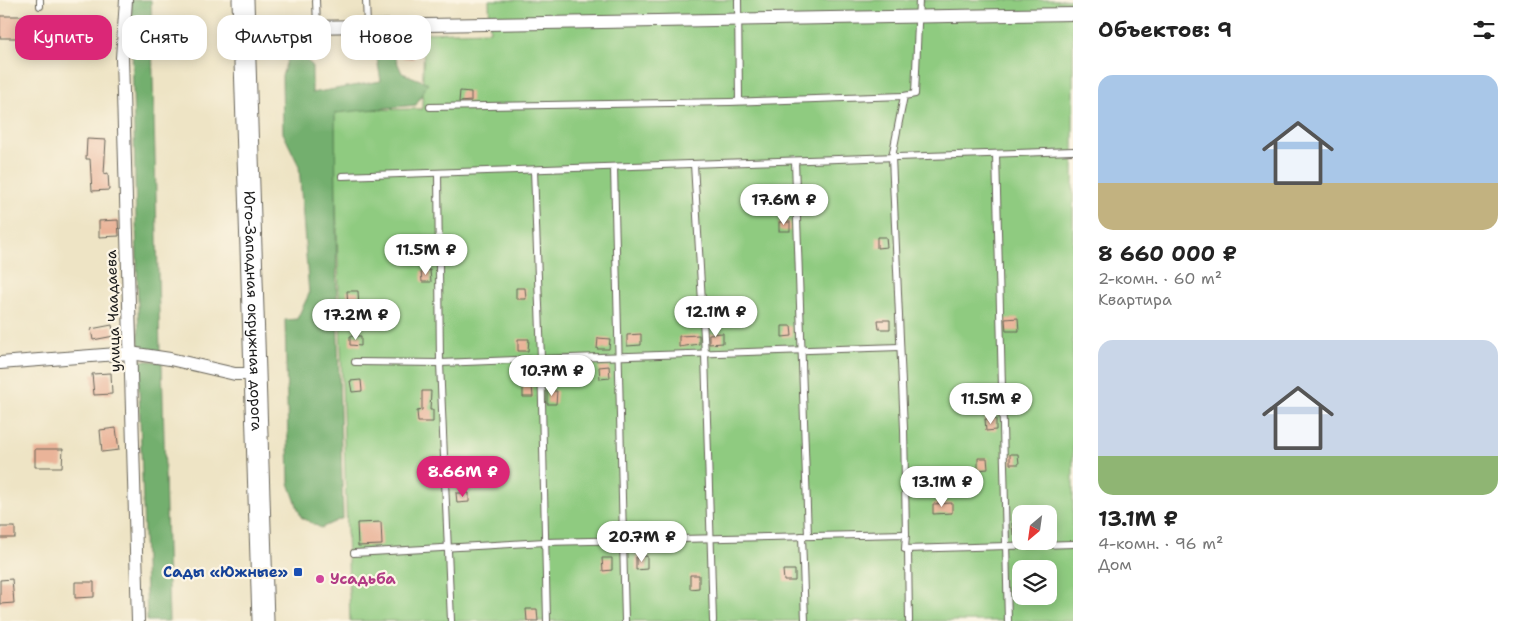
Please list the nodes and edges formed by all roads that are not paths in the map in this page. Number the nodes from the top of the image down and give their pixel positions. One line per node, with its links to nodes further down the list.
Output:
1 (126, 0): 29 (street, улица Чаадаева)
2 (243, 0): 8 (highway, Юго-Западная окружная дорога)
3 (316, 0): 9 (lane)
4 (366, 0): 10 (lane)
5 (738, 0): 12 (lane)
6 (919, 0): 11 (lane)
7 (1073, 14): 11 (street)
8 (244, 15)
9 (317, 15)
10 (367, 15)
11 (919, 16): 12 (street); 15 (lane)
12 (738, 18): 13 (street); 16 (lane)
13 (431, 25)
14 (245, 60): 36 (highway, Юго-Западная окружная дорога)
15 (904, 96): 16 (lane); 20 (lane)
16 (739, 101): 17 (lane)
17 (430, 107)
18 (1073, 151): 19 (lane)
19 (996, 154): 20 (lane); 43 (lane)
20 (892, 158): 21 (lane); 27 (lane)
21 (795, 161): 22 (lane); 28 (lane)
22 (694, 164): 23 (lane); 30 (lane)
23 (614, 168): 24 (lane); 31 (lane)
24 (534, 170): 25 (lane); 32 (lane)
25 (438, 173): 26 (lane); 35 (lane)
26 (342, 176)
27 (900, 348): 28 (lane); 37 (lane)
28 (802, 351): 30 (lane); 38 (lane)
29 (130, 353): 34 (street); 36 (street); 47 (street, улица Чаадаева)
30 (705, 354): 31 (lane); 39 (lane)
31 (618, 357): 32 (lane); 40 (lane)
32 (541, 359): 35 (lane); 41 (lane)
33 (355, 362): 35 (lane)
34 (0, 363)
35 (440, 363): 44 (lane)
36 (255, 374): 48 (highway, Юго-Западная окружная дорога)
37 (906, 534): 38 (lane); 45 (lane)
38 (805, 536): 39 (lane); 53 (lane)
39 (710, 538): 40 (lane); 52 (lane)
40 (623, 540): 41 (lane); 51 (lane)
41 (545, 542): 44 (lane); 50 (lane)
42 (1073, 544): 43 (lane)
43 (1004, 546): 45 (lane); 55 (lane)
44 (449, 549): 46 (lane); 49 (lane)
45 (908, 549): 54 (lane)
46 (354, 553)
47 (138, 621)
48 (263, 621)
49 (451, 621)
50 (547, 621)
51 (625, 621)
52 (713, 621)
53 (805, 621)
54 (909, 621)
55 (1008, 621)

